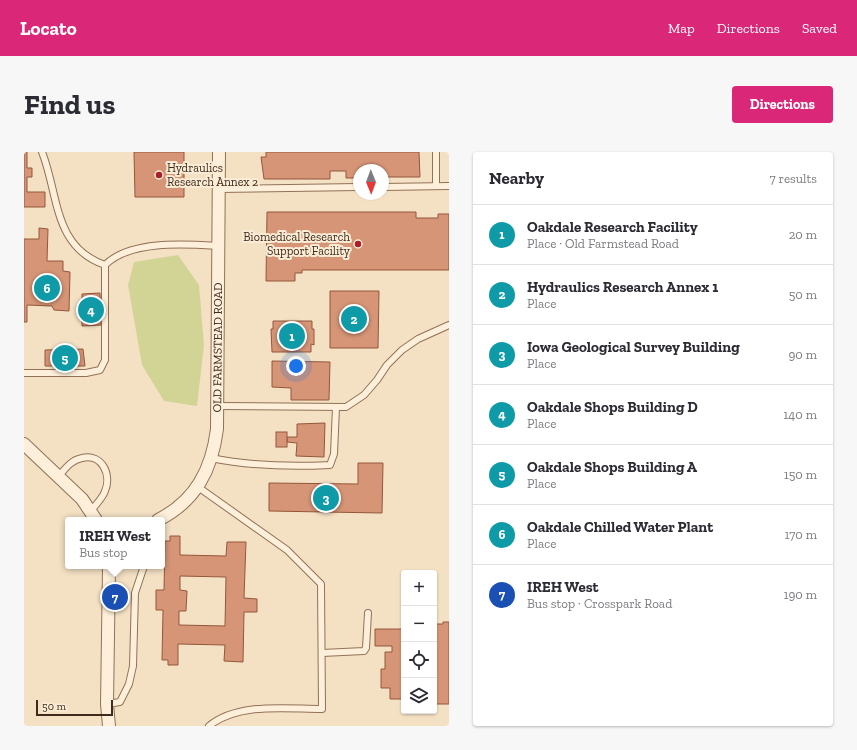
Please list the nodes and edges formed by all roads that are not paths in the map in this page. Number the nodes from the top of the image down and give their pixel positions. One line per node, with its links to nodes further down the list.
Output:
1 (42, 152): 10 (lane)
2 (219, 152): 8 (street, OLD FARMSTEAD ROAD)
3 (436, 152): 4 (lane)
4 (436, 186): 5 (lane); 7 (lane)
5 (449, 186)
6 (353, 187): 8 (lane)
7 (389, 187)
8 (218, 189): 9 (street, OLD FARMSTEAD ROAD)
9 (218, 246): 10 (lane); 13 (street, OLD FARMSTEAD ROAD)
10 (105, 265): 12 (lane)
11 (449, 325): 14 (lane)
12 (24, 373)
13 (217, 406): 14 (lane); 16 (street, OLD FARMSTEAD ROAD)
14 (336, 406): 16 (lane)
15 (24, 444): 17 (street)
16 (211, 458): 18 (street, OLD FARMSTEAD ROAD)
17 (58, 477): 19 (street); 19 (lane)
18 (198, 487): 20 (street, OLD FARMSTEAD ROAD); 24 (lane)
19 (94, 516)
20 (163, 517)
21 (109, 569): 25 (street)
22 (143, 569): 25 (lane)
23 (368, 614): 24 (lane)
24 (322, 653): 27 (lane)
25 (107, 704): 26 (street)
26 (109, 726)
27 (209, 726)

